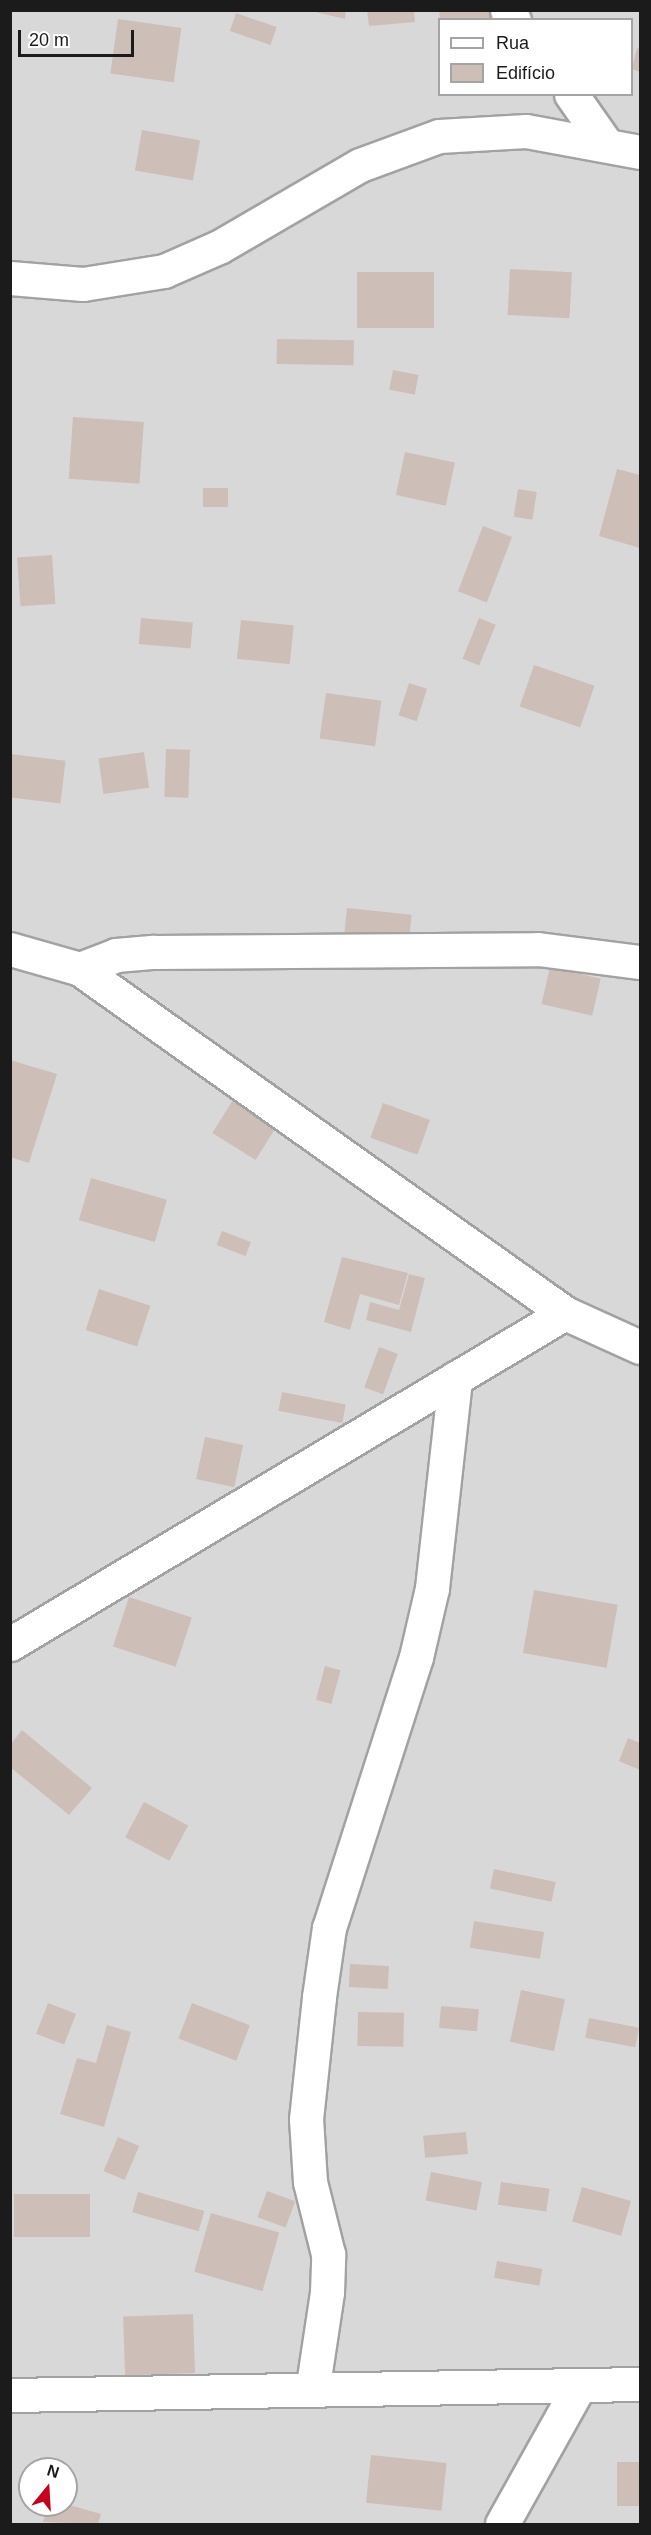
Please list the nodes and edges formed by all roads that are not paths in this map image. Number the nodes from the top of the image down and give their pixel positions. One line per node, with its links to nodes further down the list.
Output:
1 (572, 96): 2 (street)
2 (606, 144): 3 (street); 4 (street)
3 (640, 152)
4 (10, 278)
5 (10, 949): 7 (street)
6 (640, 962): 7 (street)
7 (80, 969): 8 (street)
8 (565, 1313): 9 (street); 10 (street)
9 (640, 1347)
10 (455, 1378): 11 (street); 13 (street)
11 (10, 1644)
12 (640, 2384): 14 (street)
13 (313, 2385): 14 (street); 15 (street)
14 (578, 2388): 16 (street)
15 (10, 2395)
16 (502, 2524)

